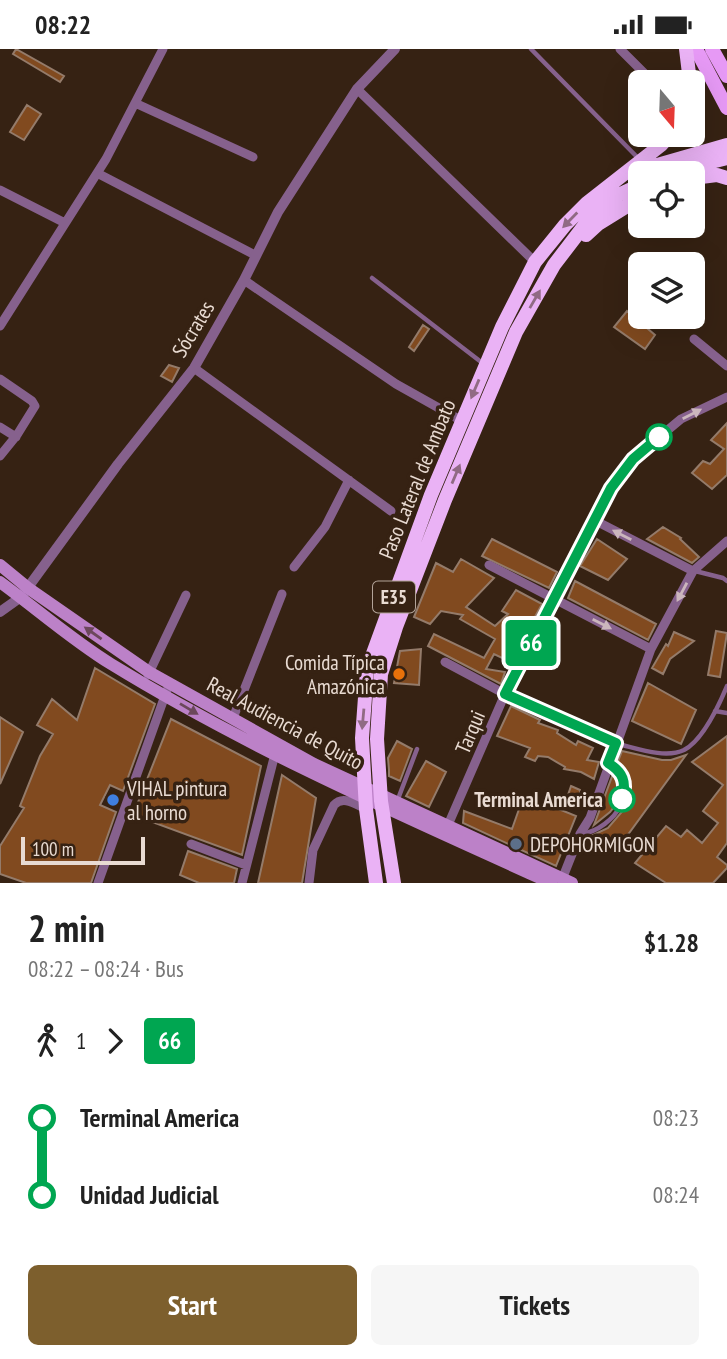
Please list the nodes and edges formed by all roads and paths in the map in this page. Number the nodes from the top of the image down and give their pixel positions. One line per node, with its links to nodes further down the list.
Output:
1 (163, 49): 12 (street)
2 (395, 49): 11 (street, Sócrates)
3 (531, 49): 18 (lane)
4 (620, 49): 8 (street)
5 (686, 49): 9 (highway)
6 (696, 49): 7 (main road)
7 (712, 58): 10 (main road); 13 (main road)
8 (641, 70)
9 (689, 70)
10 (727, 76)
11 (357, 89): 29 (street, Sócrates); 30 (street)
12 (135, 103): 16 (street); 21 (street)
13 (727, 108)
14 (727, 145): 22 (highway)
15 (657, 147): 18 (highway, Paso Lateral de Ambato)
16 (253, 157)
17 (727, 158): 19 (highway)
18 (641, 161)
19 (705, 164)
20 (628, 171): 22 (highway, Paso Lateral de Ambato)
21 (97, 173): 28 (street); 29 (street)
22 (621, 176): 30 (highway, Paso Lateral de Ambato / E35, one-way to 30)
23 (705, 176): 24 (highway)
24 (727, 178)
25 (0, 190): 28 (street)
26 (628, 190): 31 (highway)
27 (628, 205): 31 (highway)
28 (65, 223): 34 (street)
29 (255, 255): 33 (street, Sócrates)
30 (535, 262): 36 (highway, Paso Lateral de Ambato / E35)
31 (554, 265): 74 (highway, Paso Lateral de Ambato / E35, one-way to 31)
32 (372, 278): 36 (lane)
33 (244, 280): 38 (street, Sócrates); 41 (street)
34 (1, 322)
35 (694, 339): 37 (street)
36 (485, 365): 41 (highway, Paso Lateral de Ambato / E35, one-way to 41)
37 (727, 366)
38 (194, 369): 45 (street); 55 (street, Sócrates)
39 (0, 379): 43 (street)
40 (727, 397): 47 (street, Tarqui, one-way to 40)
41 (462, 421): 73 (highway, Paso Lateral de Ambato / E35, one-way to 73)
42 (0, 427): 43 (street)
43 (16, 437): 44 (street)
44 (0, 456)
45 (349, 480): 46 (street); 51 (street)
46 (391, 511)
47 (594, 520): 52 (street, one-way to 47); 58 (street, Tarqui)
48 (727, 541): 52 (street)
49 (0, 565): 55 (main road, Real Audiencia de Quito)
50 (489, 565): 58 (street)
51 (294, 567)
52 (693, 571): 53 (lane); 60 (street, one-way to 60)
53 (727, 581)
54 (0, 582): 55 (main road, Real Audiencia de Quito)
55 (24, 592): 59 (street, Sócrates); 62 (main road, Real Audiencia de Quito)
56 (282, 594): 68 (street)
57 (186, 595): 62 (street)
58 (553, 599): 60 (street, one-way to 60); 65 (street, Tarqui)
59 (0, 612)
60 (651, 649): 69 (street)
61 (445, 662): 65 (street)
62 (146, 678): 64 (main road, Real Audiencia de Quito)
63 (727, 686): 66 (lane)
64 (168, 689): 68 (main road, Real Audiencia de Quito); 71 (main road, Real Audiencia de Quito, one-way to 71); 81 (street)
65 (505, 694): 69 (street); 76 (street, Tarqui)
66 (715, 711): 67 (lane); 69 (lane)
67 (727, 713)
68 (233, 718): 71 (main road, Real Audiencia de Quito)
69 (616, 743): 72 (street)
70 (417, 749): 74 (lane)
71 (276, 750): 75 (main road, Real Audiencia de Quito); 79 (street)
72 (608, 763): 77 (street); 77 (lane)
73 (366, 809): 83 (street); 84 (highway, Paso Lateral de Ambato / E35)
74 (384, 824): 85 (highway, Paso Lateral de Ambato / E35)
75 (432, 824): 76 (main road, Real Audiencia de Quito); 80 (main road, Real Audiencia de Quito)
76 (449, 825): 80 (main road, Real Audiencia de Quito)
77 (580, 834): 80 (street)
78 (191, 844): 79 (street)
79 (246, 865): 82 (street)
80 (562, 882)
81 (98, 883)
82 (242, 883)
83 (309, 883)
84 (376, 883)
85 (394, 883)

